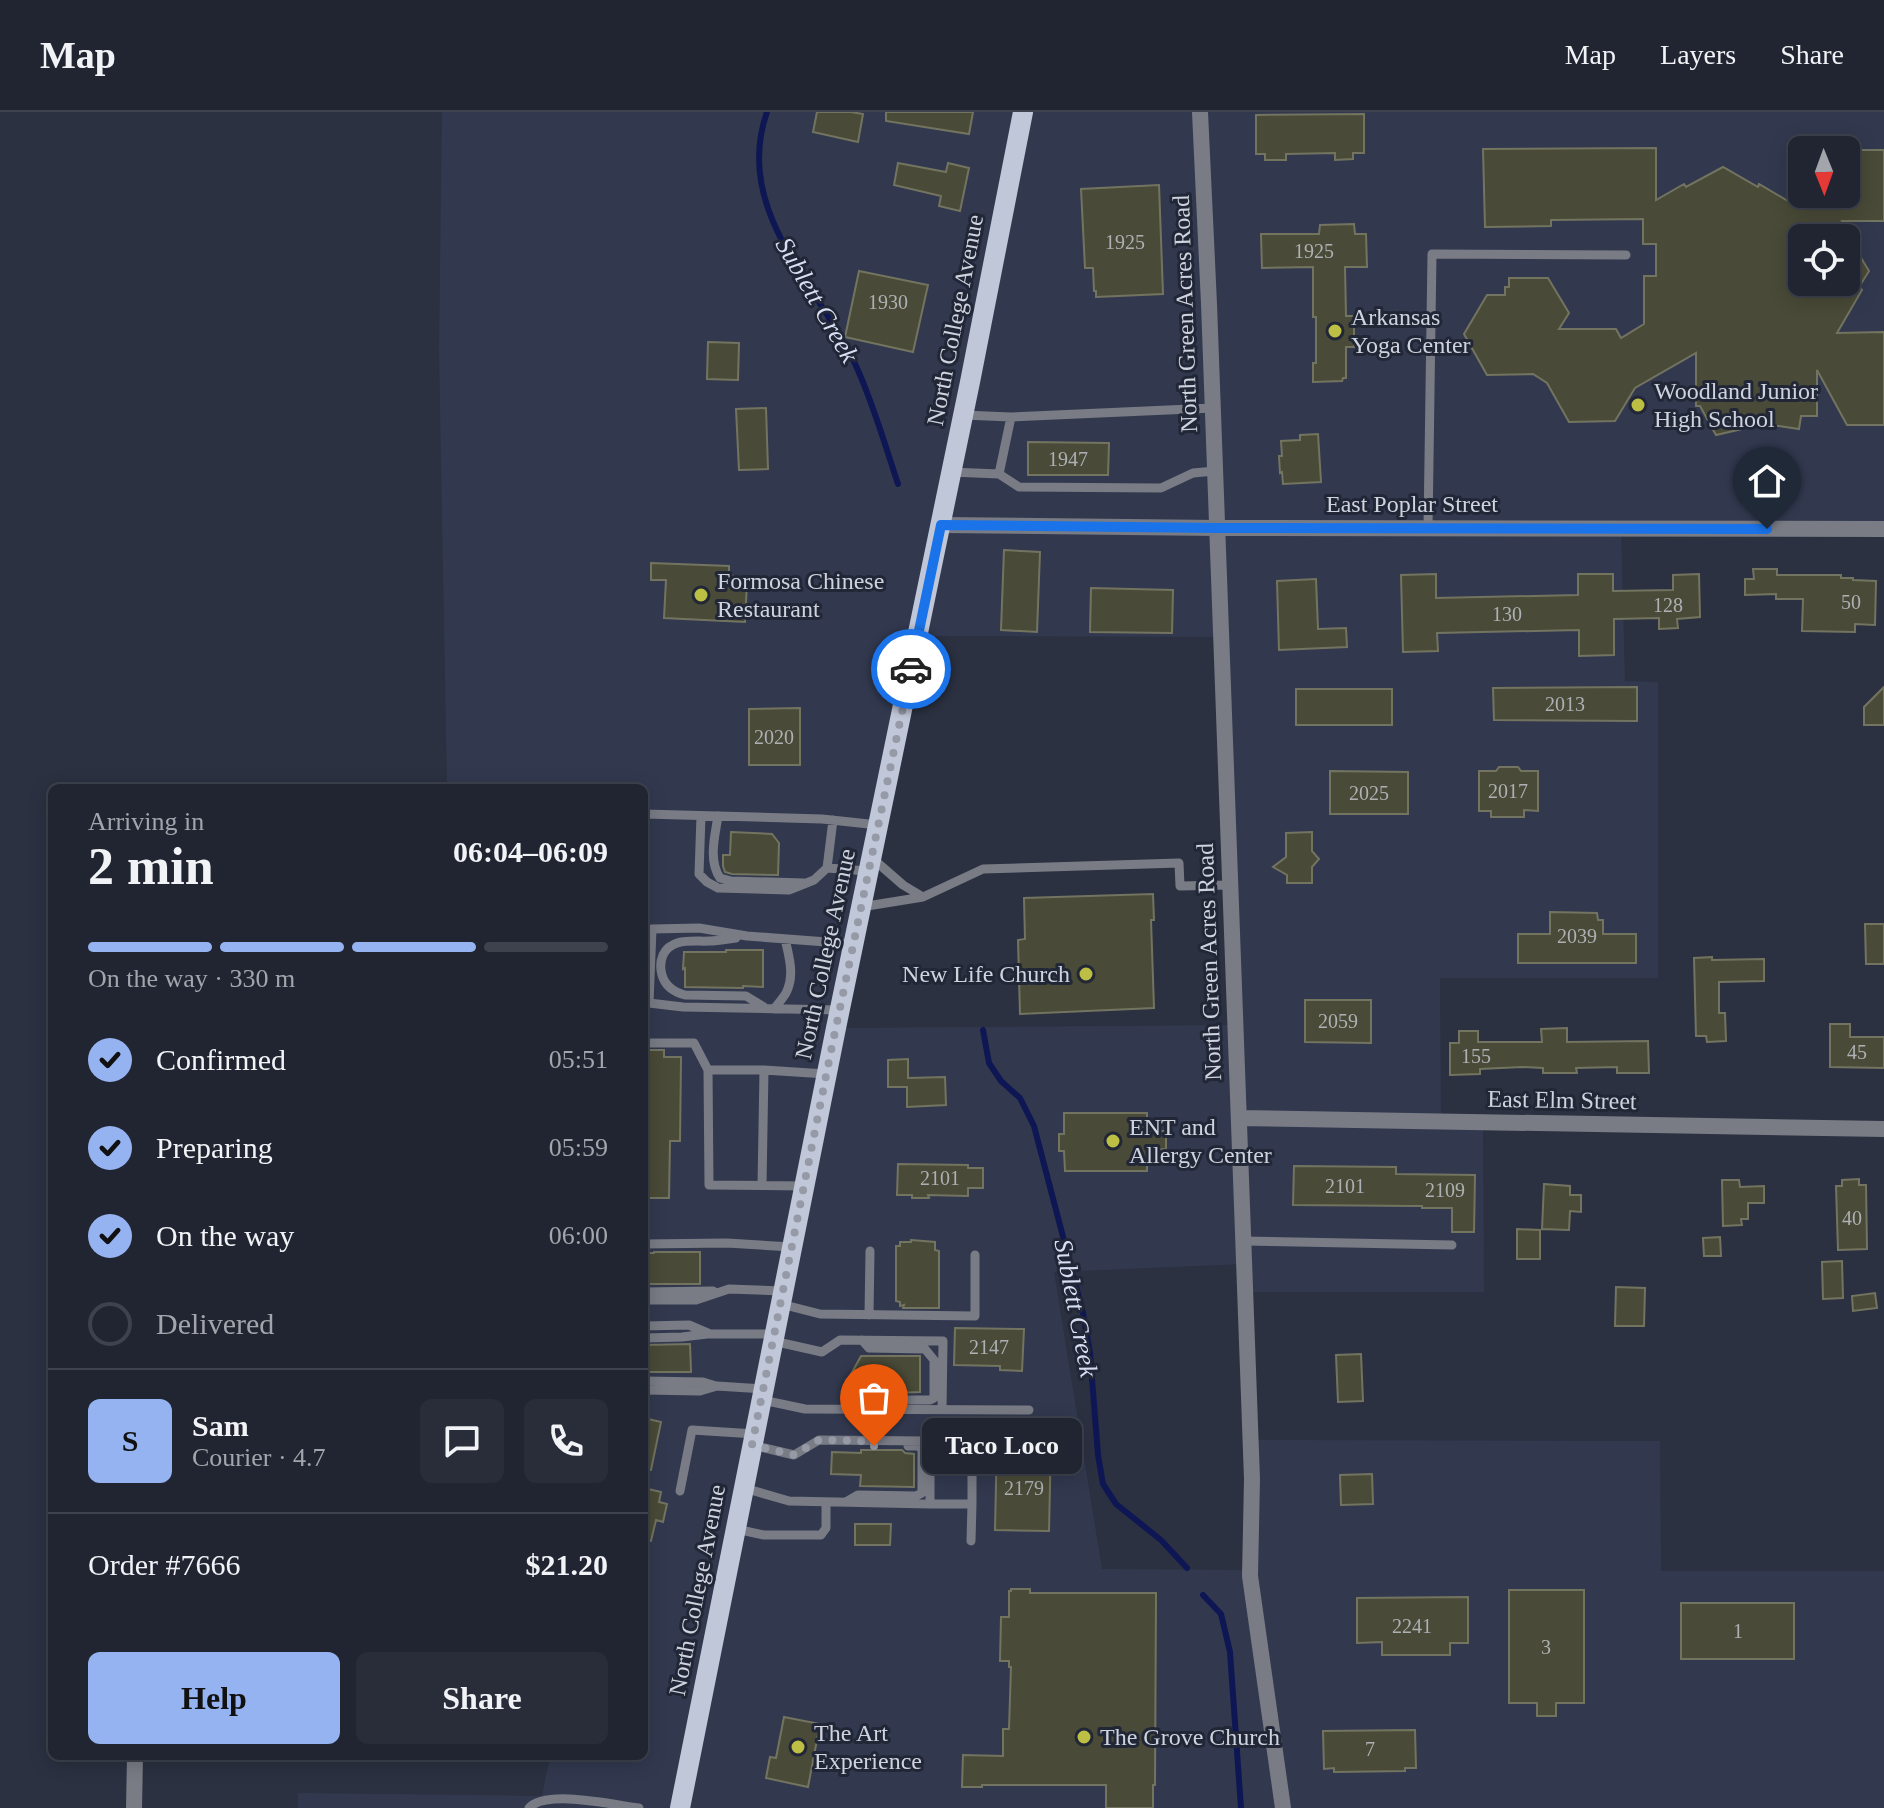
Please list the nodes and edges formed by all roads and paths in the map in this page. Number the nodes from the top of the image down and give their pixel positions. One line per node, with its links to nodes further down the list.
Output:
1 (1023, 112): 5 (main road, North College Avenue)
2 (1200, 112): 4 (street, North Green Acres Road)
3 (1626, 255): 12 (lane)
4 (1213, 408): 6 (lane); 7 (street, North Green Acres Road)
5 (963, 415): 6 (lane); 8 (main road, North College Avenue)
6 (1011, 417): 9 (lane)
7 (1215, 471): 9 (lane); 11 (street, North Green Acres Road)
8 (951, 472): 9 (lane); 10 (main road, North College Avenue)
9 (999, 474)
10 (941, 525): 11 (street, East Poplar Street); 18 (main road, North College Avenue)
11 (1217, 528): 12 (street, East Poplar Street); 22 (street, North Green Acres Road)
12 (1428, 528): 13 (street, East Poplar Street)
13 (1884, 529)
14 (648, 814): 15 (lane)
15 (701, 816): 16 (lane); 21 (lane)
16 (718, 816): 17 (lane); 21 (lane)
17 (833, 820): 18 (lane); 20 (lane)
18 (878, 825): 19 (main road, North College Avenue)
19 (870, 864): 20 (lane); 23 (lane); 24 (main road, North College Avenue)
20 (827, 868): 21 (lane)
21 (806, 884)
22 (1231, 885): 23 (lane); 36 (street, North Green Acres Road)
23 (923, 897): 24 (lane)
24 (861, 907): 27 (main road, North College Avenue)
25 (747, 936): 26 (lane); 28 (lane); 30 (lane)
26 (785, 939): 27 (lane); 30 (lane)
27 (853, 944): 31 (main road, North College Avenue)
28 (648, 978)
29 (648, 1002): 30 (lane)
30 (770, 1009): 31 (lane)
31 (839, 1010): 35 (main road, North College Avenue)
32 (648, 1043): 33 (lane)
33 (708, 1070): 34 (lane); 38 (lane)
34 (764, 1070): 35 (lane); 38 (lane)
35 (826, 1074): 39 (main road, North College Avenue)
36 (1239, 1118): 37 (street, East Elm Street); 40 (street, North Green Acres Road)
37 (1884, 1129)
38 (762, 1185): 39 (lane)
39 (804, 1186): 43 (main road, North College Avenue)
40 (1244, 1241): 42 (lane); 79 (street, North Green Acres Road)
41 (648, 1244): 43 (lane)
42 (1452, 1245)
43 (792, 1247): 48 (main road, North College Avenue)
44 (870, 1251): 50 (lane)
45 (975, 1255): 50 (lane)
46 (729, 1289): 47 (lane); 48 (lane); 49 (lane)
47 (648, 1292)
48 (782, 1297): 50 (lane); 53 (main road, North College Avenue)
49 (648, 1300)
50 (869, 1315)
51 (648, 1326): 52 (lane)
52 (710, 1334): 53 (lane); 54 (lane)
53 (774, 1337): 55 (lane); 59 (main road, North College Avenue)
54 (648, 1338)
55 (862, 1340): 60 (lane); 61 (lane)
56 (648, 1381): 57 (lane)
57 (717, 1386): 58 (lane); 59 (lane)
58 (648, 1390)
59 (763, 1394): 61 (lane); 64 (main road, North College Avenue)
60 (942, 1409): 61 (lane); 62 (lane)
61 (858, 1410)
62 (1029, 1410)
63 (972, 1438): 71 (lane)
64 (754, 1440): 65 (lane); 66 (main road, North College Avenue); 67 (lane)
65 (867, 1441): 69 (lane); 70 (lane)
66 (744, 1488): 68 (lane); 72 (main road, North College Avenue)
67 (680, 1491)
68 (826, 1502): 69 (lane); 72 (lane)
69 (846, 1502): 70 (lane)
70 (930, 1504): 71 (lane)
71 (972, 1504): 73 (lane)
72 (736, 1529): 78 (main road, North College Avenue)
73 (971, 1541)
74 (135, 1760): 75 (street)
75 (134, 1808)
76 (529, 1808): 77 (lane)
77 (639, 1808)
78 (680, 1808)
79 (1283, 1808)

